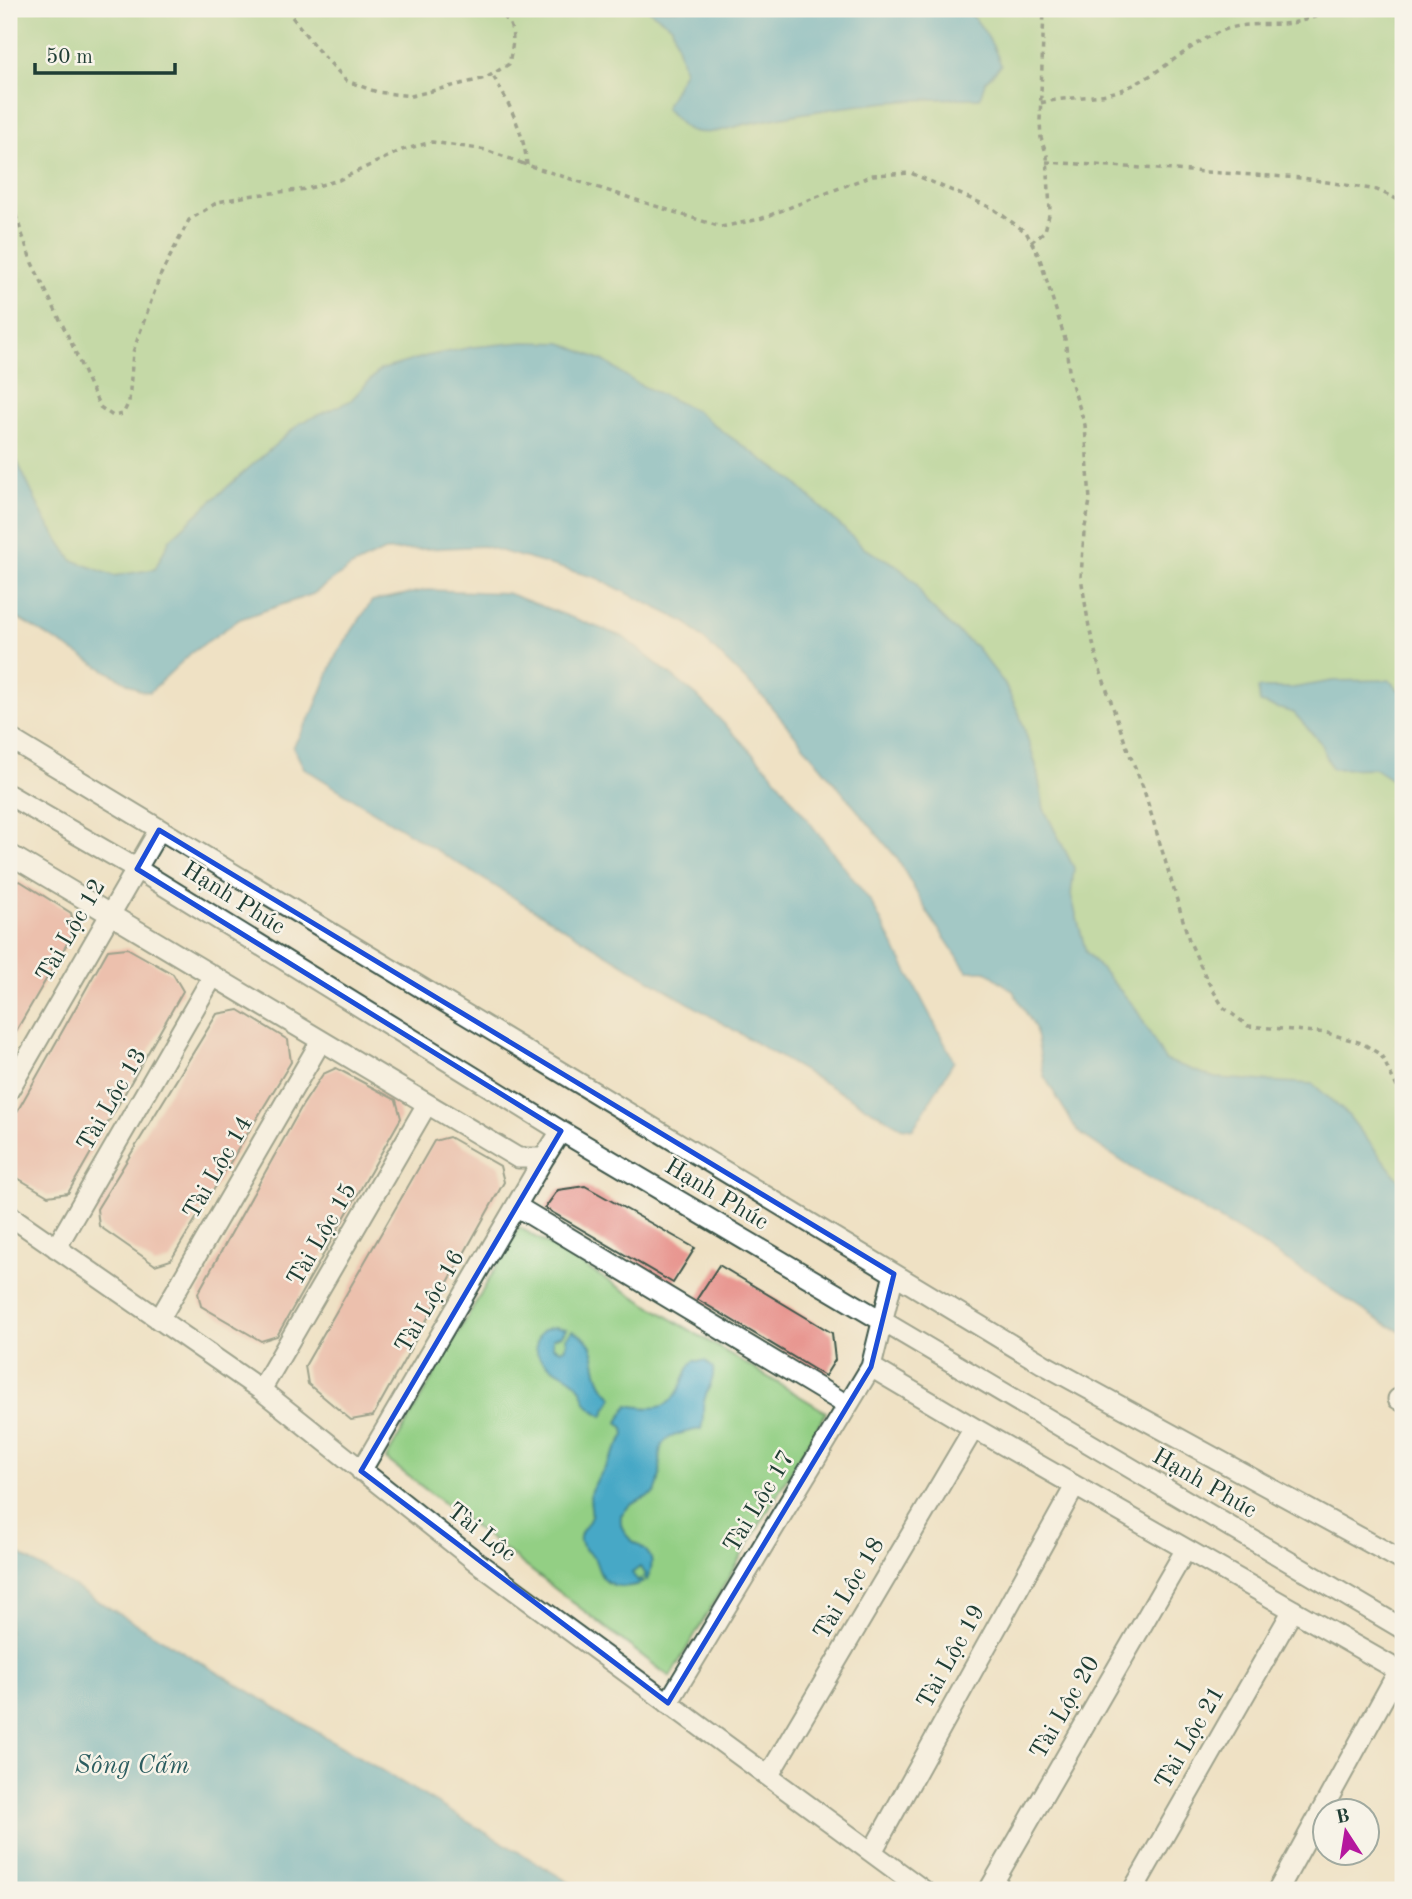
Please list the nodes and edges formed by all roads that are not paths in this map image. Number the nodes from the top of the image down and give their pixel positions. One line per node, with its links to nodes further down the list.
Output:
1 (9, 738): 3 (street, Hạnh Phúc)
2 (9, 795): 5 (street, Hạnh Phúc)
3 (159, 830): 5 (street, Tài Lộc 12); 16 (street, Hạnh Phúc)
4 (9, 854): 6 (street)
5 (137, 869): 6 (street, Tài Lộc 12); 11 (street, Hạnh Phúc)
6 (110, 914): 7 (street); 9 (street, Tài Lộc 12)
7 (213, 976): 8 (street); 15 (street, Tài Lộc 13)
8 (321, 1041): 10 (street); 17 (street, Tài Lộc 14)
9 (9, 1090)
10 (427, 1104): 12 (street); 20 (street, Tài Lộc 15)
11 (561, 1131): 12 (street, Tài Lộc 16); 18 (street, Hạnh Phúc)
12 (544, 1158): 13 (street, Tài Lộc 16)
13 (516, 1206): 21 (street); 23 (street, Tài Lộc 16)
14 (9, 1215): 15 (street, Tài Lộc)
15 (56, 1248): 17 (street, Tài Lộc)
16 (894, 1274): 18 (street, Tài Lộc 17); 26 (street, Hạnh Phúc)
17 (159, 1320): 20 (street, Tài Lộc)
18 (882, 1322): 19 (street, Tài Lộc 17); 28 (street, Hạnh Phúc)
19 (871, 1367): 21 (street, Tài Lộc 17); 22 (street)
20 (261, 1390): 23 (street, Tài Lộc)
21 (847, 1405): 30 (street, Tài Lộc 17)
22 (974, 1428): 24 (street); 31 (street, Tài Lộc 18)
23 (361, 1471): 30 (street, Tài Lộc)
24 (1075, 1486): 25 (street); 32 (street, Tài Lộc 19)
25 (1186, 1549): 27 (street); 34 (street, Tài Lộc 20)
26 (1403, 1561)
27 (1293, 1610): 29 (street); 35 (street, Tài Lộc 21)
28 (1403, 1629)
29 (1401, 1672): 36 (street)
30 (668, 1703): 31 (street, Tài Lộc)
31 (769, 1775): 32 (street, Tài Lộc)
32 (872, 1852): 33 (street, Tài Lộc)
33 (923, 1890)
34 (989, 1890)
35 (1133, 1890)
36 (1278, 1890)

